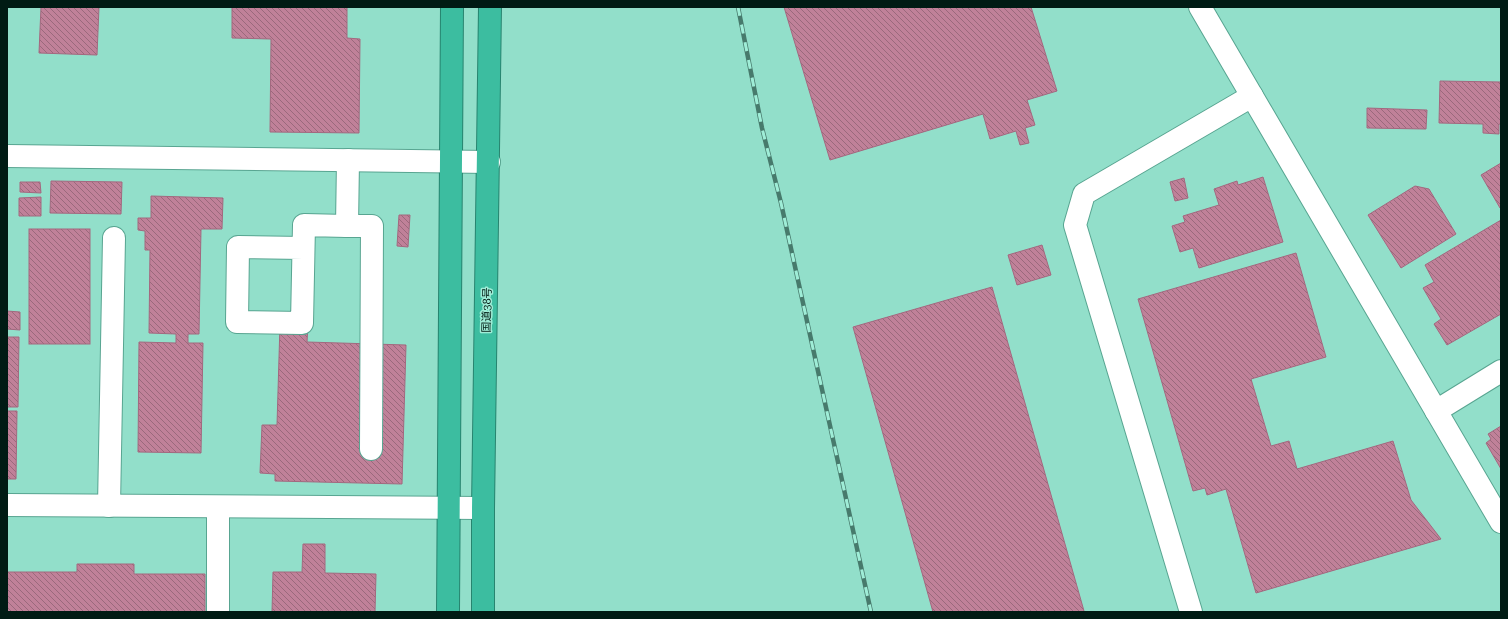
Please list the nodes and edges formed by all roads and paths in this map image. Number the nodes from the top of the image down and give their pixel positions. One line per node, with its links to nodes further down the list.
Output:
1 (452, 7): 7 (highway)
2 (490, 7): 8 (highway, 国道38号)
3 (1200, 7): 4 (street)
4 (1252, 96): 13 (street); 24 (street)
5 (7, 156): 6 (street)
6 (348, 160): 7 (street); 9 (street)
7 (450, 162): 8 (street); 19 (highway)
8 (489, 162): 18 (highway, 国道38号)
9 (348, 226): 11 (street); 14 (street)
10 (114, 238): 16 (street)
11 (303, 248): 11 (street)
12 (1501, 371): 13 (street)
13 (1436, 411): 20 (street)
14 (371, 449)
15 (7, 505): 16 (street)
16 (109, 506): 17 (street)
17 (218, 507): 19 (street); 21 (street)
18 (483, 508): 19 (street); 23 (highway, 国道38号)
19 (448, 509): 22 (highway)
20 (1501, 522)
21 (218, 612)
22 (448, 612)
23 (483, 612)
24 (1192, 612)

